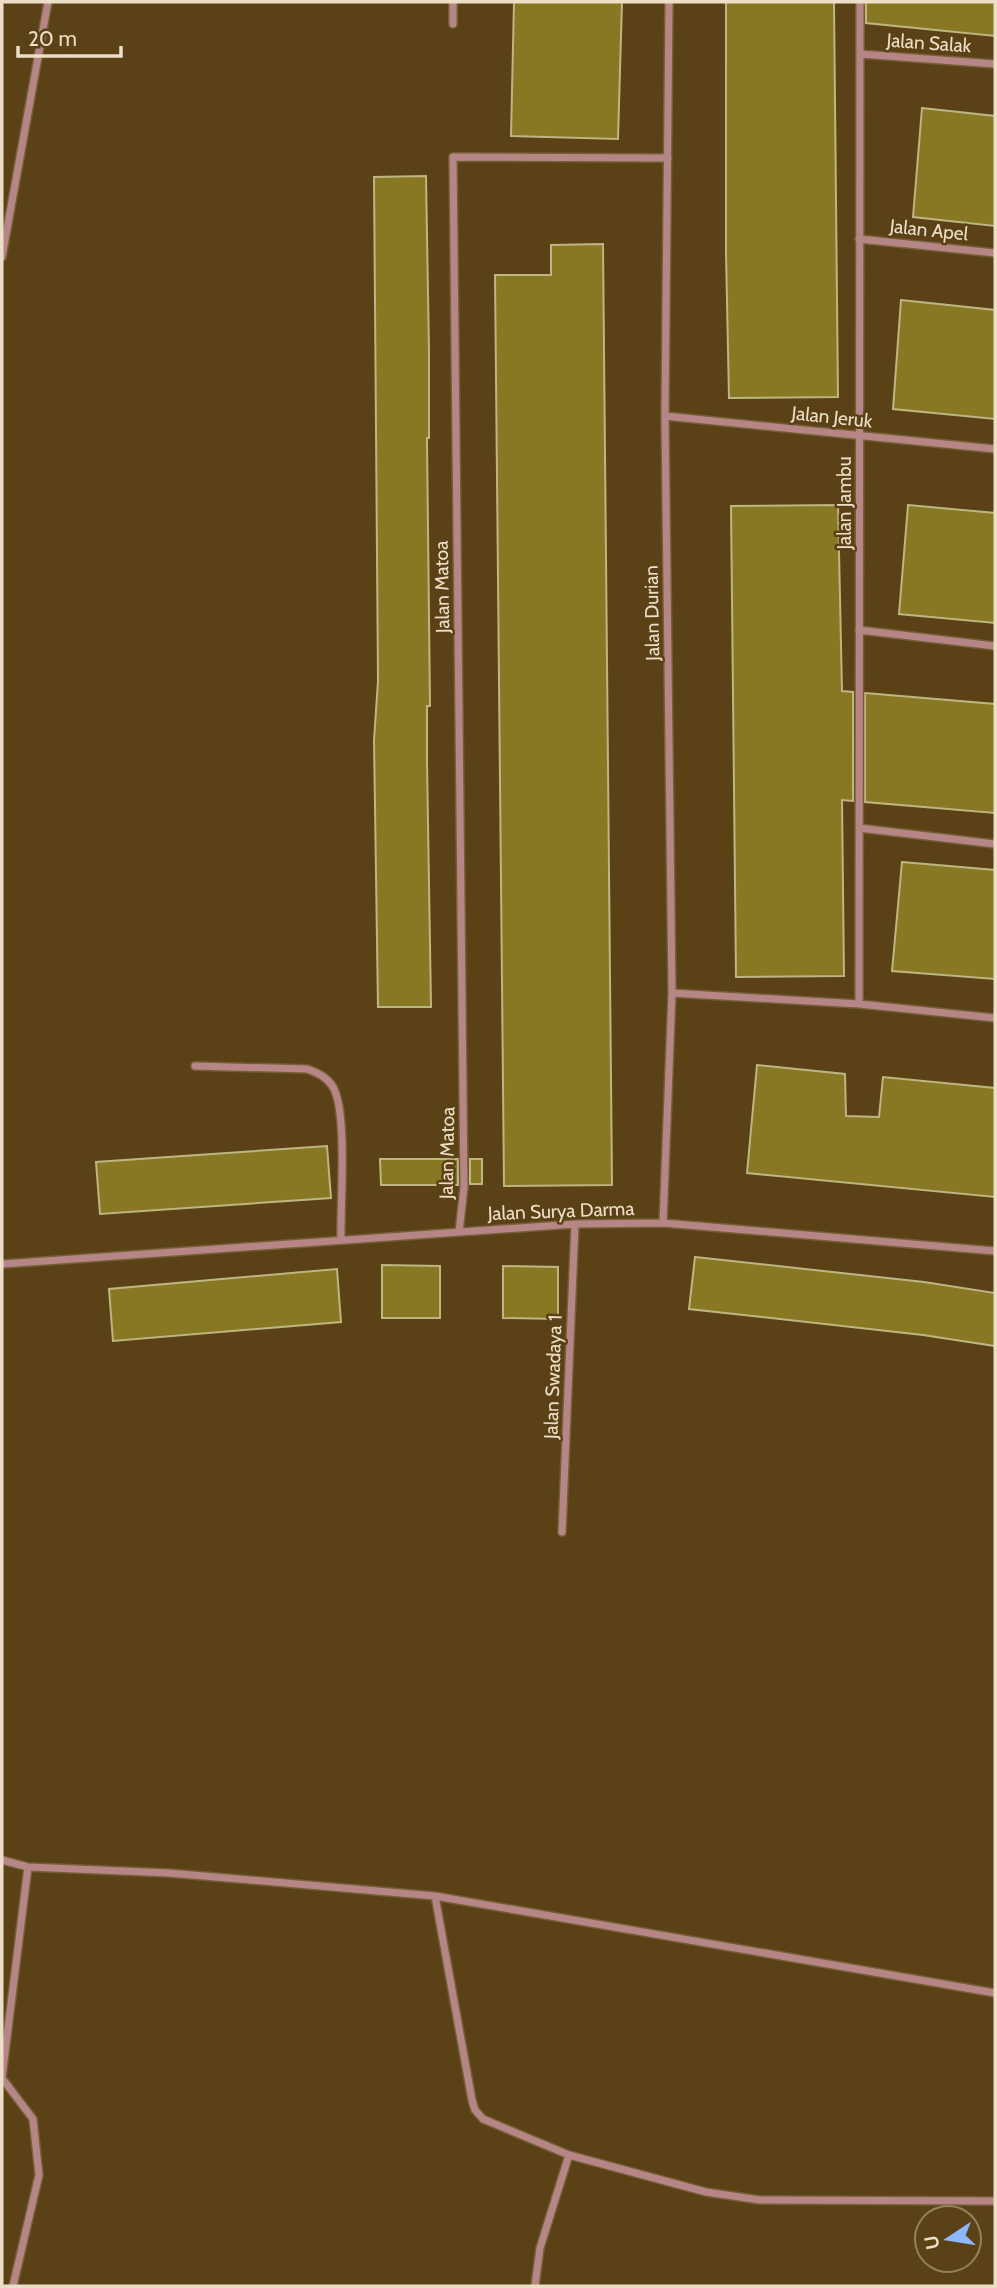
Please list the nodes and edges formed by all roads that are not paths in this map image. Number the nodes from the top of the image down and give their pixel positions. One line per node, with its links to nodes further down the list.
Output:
1 (48, 2): 11 (street)
2 (453, 2): 5 (street)
3 (669, 2): 8 (street, Jalan Durian)
4 (860, 2): 6 (street, Jalan Jambu)
5 (453, 24)
6 (860, 54): 7 (street, Jalan Salak); 9 (street, Jalan Jambu)
7 (995, 64)
8 (668, 158): 12 (street, Jalan Durian); 25 (street, Jalan Matoa)
9 (859, 239): 10 (street, Jalan Apel); 13 (street, Jalan Jambu)
10 (995, 253)
11 (2, 257)
12 (665, 416): 13 (street, Jalan Jeruk); 19 (street, Jalan Durian)
13 (860, 435): 14 (street, Jalan Jeruk); 15 (street, Jalan Jambu)
14 (995, 449)
15 (859, 629): 16 (street); 17 (street, Jalan Jambu)
16 (995, 646)
17 (859, 828): 18 (street); 20 (street, Jalan Jambu)
18 (995, 844)
19 (672, 993): 20 (street); 23 (street, Jalan Durian)
20 (859, 1004): 21 (street)
21 (995, 1018)
22 (195, 1066): 26 (street)
23 (663, 1223): 24 (street, Jalan Surya Darma); 27 (street, Jalan Surya Darma)
24 (575, 1224): 25 (street, Jalan Surya Darma); 29 (street, Jalan Swadaya 1)
25 (458, 1231): 26 (street, Jalan Surya Darma)
26 (341, 1240): 28 (street, Jalan Surya Darma)
27 (995, 1251)
28 (2, 1264)
29 (562, 1532)
30 (2, 1860): 31 (street)
31 (28, 1867): 32 (street); 34 (street)
32 (435, 1896): 33 (street); 35 (street)
33 (995, 1993)
34 (2, 2078): 37 (street)
35 (569, 2155): 36 (street); 38 (street)
36 (995, 2201)
37 (13, 2286)
38 (535, 2286)

